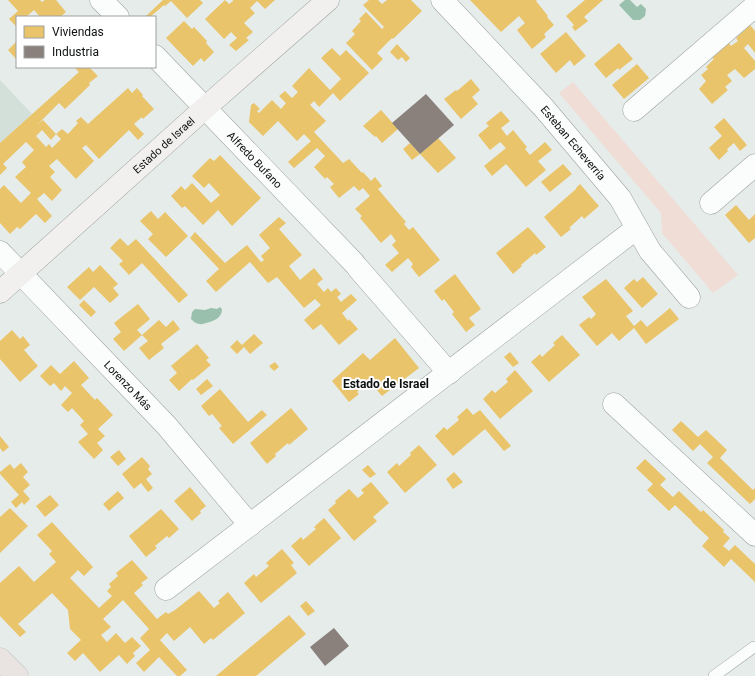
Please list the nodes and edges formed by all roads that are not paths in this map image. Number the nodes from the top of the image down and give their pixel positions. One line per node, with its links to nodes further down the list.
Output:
1 (101, 0): 5 (street)
2 (328, 0): 7 (street, Estado de Israel)
3 (442, 0): 11 (street, Esteban Echeverría)
4 (755, 6): 8 (street)
5 (117, 16)
6 (156, 57): 7 (street, Alfredo Bufano)
7 (205, 108): 13 (street, Estado de Israel); 16 (street, Alfredo Bufano)
8 (634, 110)
9 (755, 165): 10 (street)
10 (711, 203)
11 (637, 228): 15 (street, Esteban Echeverría); 16 (street)
12 (0, 252): 13 (street, Lorenzo Más)
13 (20, 273): 14 (street, Estado de Israel); 18 (street, Lorenzo Más)
14 (0, 292)
15 (689, 297)
16 (449, 373): 18 (street)
17 (614, 404): 19 (street)
18 (250, 525): 20 (street)
19 (755, 535)
20 (166, 589)
21 (754, 647): 24 (lane)
22 (0, 659): 23 (main road)
23 (17, 676)
24 (714, 676)

